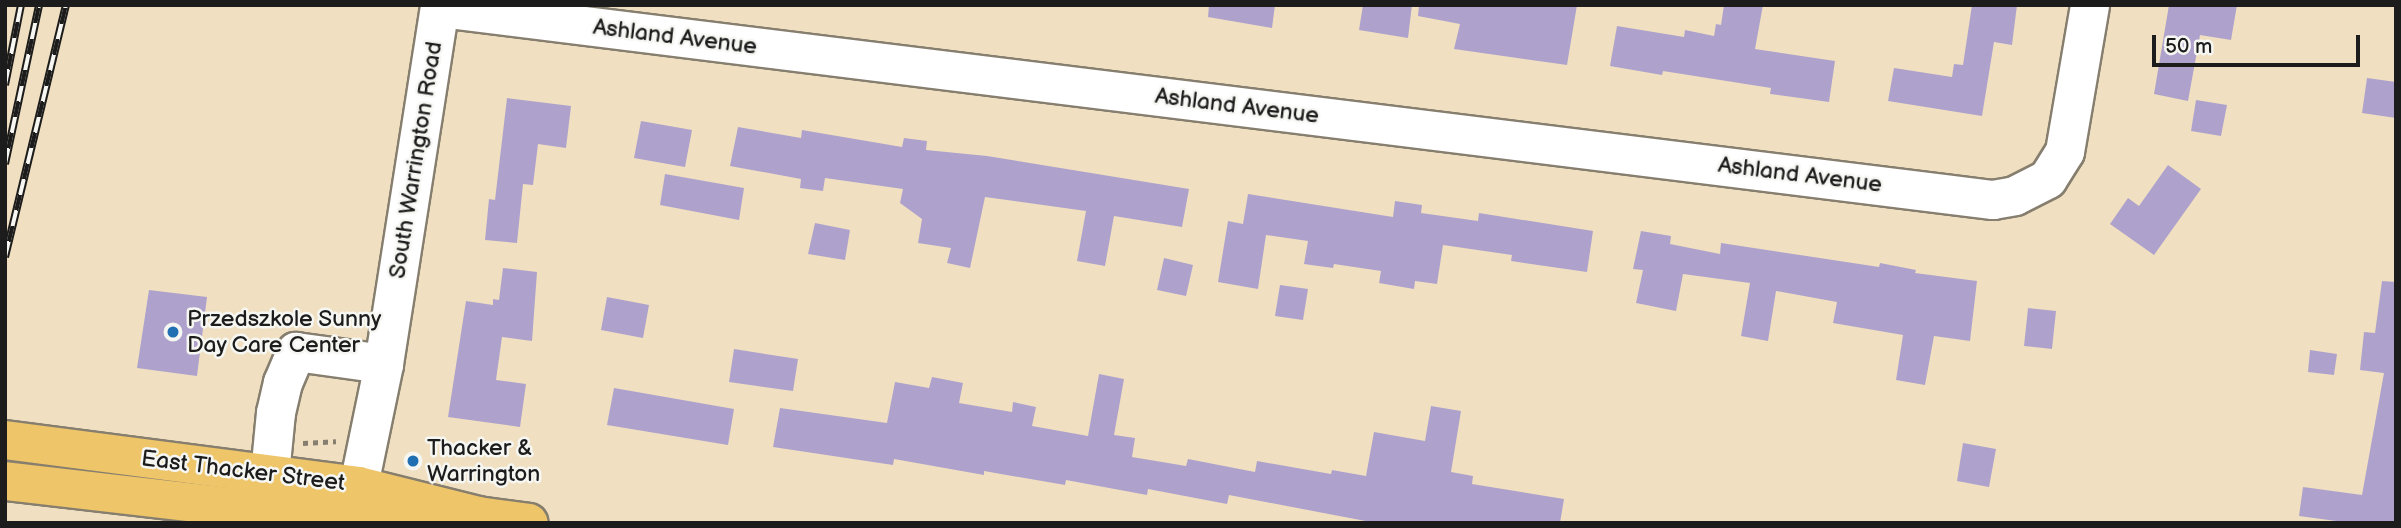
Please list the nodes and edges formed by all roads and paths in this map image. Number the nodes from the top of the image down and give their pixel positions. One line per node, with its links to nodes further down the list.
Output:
1 (2090, 5): 2 (street, Ashland Avenue)
2 (440, 7): 3 (street, South Warrington Road)
3 (384, 364): 5 (street); 7 (street, South Warrington Road)
4 (5, 440): 5 (main road, East Thacker Street)
5 (270, 474): 7 (main road, East Thacker Street)
6 (5, 481): 7 (main road, East Thacker Street)
7 (355, 504): 8 (main road, East Thacker Street)
8 (477, 520): 9 (main road, East Thacker Street)
9 (529, 523)

